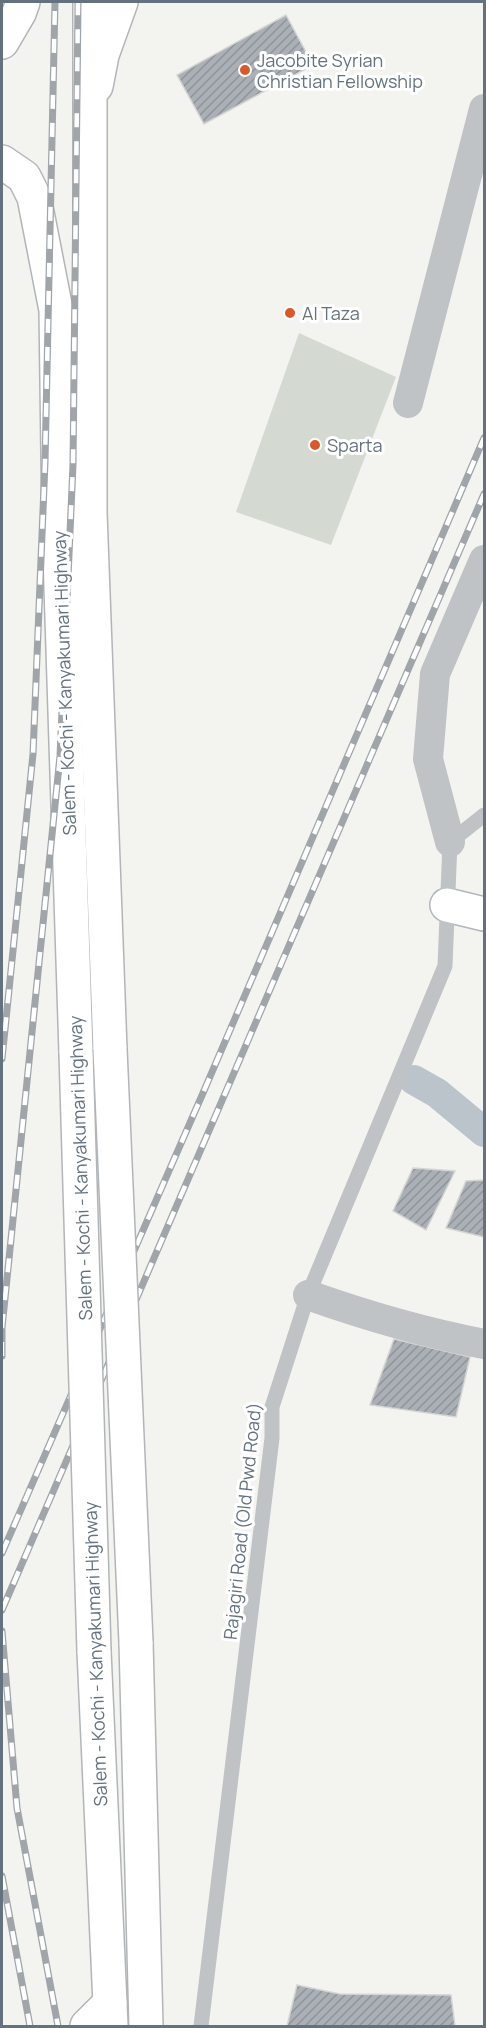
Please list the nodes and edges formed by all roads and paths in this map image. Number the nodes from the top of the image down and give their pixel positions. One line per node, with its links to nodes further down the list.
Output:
1 (23, 2): 4 (main road)
2 (90, 2): 6 (main road)
3 (121, 2): 6 (main road)
4 (2, 42)
5 (484, 109): 8 (street)
6 (90, 116): 12 (main road, Salem - Kochi - Kanyakumari Highway)
7 (2, 162): 13 (main road, Salem - Kochi - Kanyakumari Highway)
8 (408, 403)
9 (484, 560): 11 (street)
10 (484, 815): 11 (lane)
11 (450, 842): 14 (lane, Rajagiri Road (Old Pwd Road))
12 (105, 896): 13 (main road); 19 (main road, Salem - Kochi - Kanyakumari Highway, bridge)
13 (71, 900): 18 (main road, Salem - Kochi - Kanyakumari Highway, bridge)
14 (447, 905): 15 (main road); 16 (lane, Rajagiri Road (Old Pwd Road))
15 (484, 914)
16 (308, 1295): 17 (street); 20 (lane, Rajagiri Road (Old Pwd Road))
17 (484, 1344)
18 (103, 2019)
19 (146, 2026)
20 (201, 2026)

